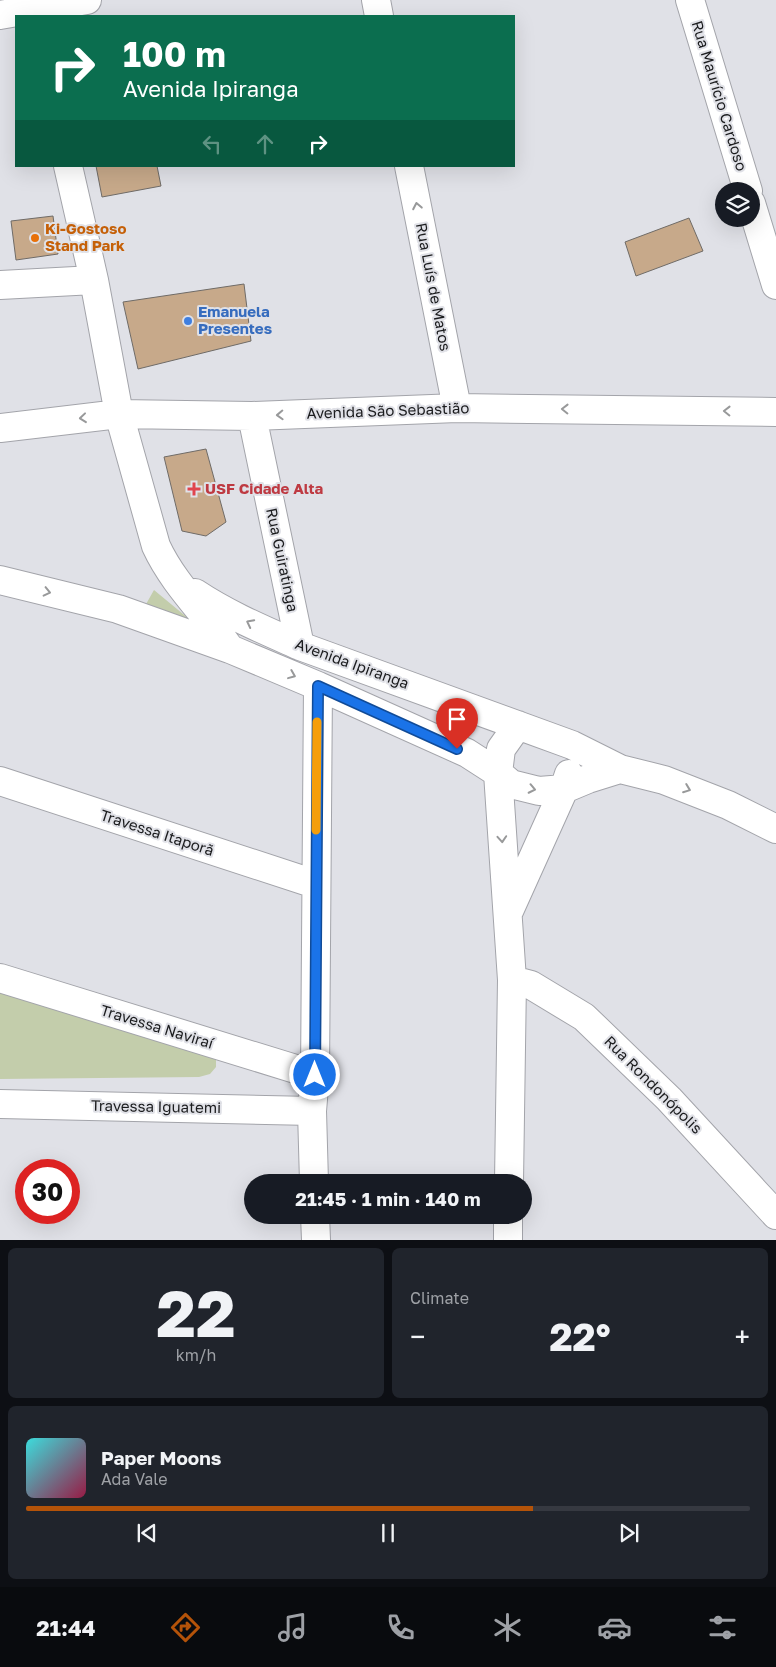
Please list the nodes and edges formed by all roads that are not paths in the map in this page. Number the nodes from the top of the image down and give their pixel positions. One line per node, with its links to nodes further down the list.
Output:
1 (87, 0): 4 (street)
2 (376, 0): 6 (street)
3 (690, 0): 9 (street, Rua Maurício Cardoso)
4 (31, 9): 5 (street)
5 (0, 15)
6 (380, 15)
7 (68, 167): 11 (street)
8 (409, 167): 14 (street, Rua Luís de Matos, one-way to 8)
9 (745, 182)
10 (758, 227): 13 (street)
11 (94, 280): 12 (street); 16 (street)
12 (0, 284)
13 (776, 284)
14 (458, 408): 15 (street, Avenida São Sebastião, one-way to 14); 17 (street, Avenida São Sebastião, one-way to 17)
15 (776, 412)
16 (120, 414): 17 (street, Avenida São Sebastião); 18 (street, Avenida São Sebastião, one-way to 18); 19 (street)
17 (252, 416): 21 (street, Rua Guiratinga)
18 (0, 428)
19 (174, 579): 21 (street, Avenida Ipiranga, one-way to 19); 22 (street)
20 (0, 580): 22 (street, Avenida Ipiranga, one-way to 22)
21 (300, 646): 24 (street, Avenida Ipiranga)
22 (230, 649): 23 (street, Avenida Ipiranga, one-way to 23)
23 (318, 686): 27 (street, Avenida Ipiranga); 31 (street)
24 (518, 725): 25 (street, Avenida Ipiranga); 27 (street)
25 (572, 745): 26 (street, Avenida Ipiranga); 29 (street)
26 (620, 769): 29 (street, Avenida Ipiranga); 30 (street, Avenida Ipiranga, one-way to 30)
27 (498, 773): 29 (street, Avenida Ipiranga, one-way to 29); 32 (street, one-way to 32)
28 (0, 781): 31 (street, Travessa Itaporã)
29 (564, 789): 32 (street)
30 (776, 829)
31 (315, 884): 35 (street)
32 (507, 914): 34 (street)
33 (0, 978): 35 (street, Travessa Naviraí)
34 (512, 980): 39 (street); 40 (street, Rua Rondonópolis)
35 (315, 1075): 37 (street)
36 (0, 1104): 37 (street, Travessa Iguatemi)
37 (312, 1111): 38 (street)
38 (314, 1174)
39 (509, 1174)
40 (776, 1215)
41 (315, 1224): 43 (street)
42 (508, 1224): 44 (street)
43 (316, 1240)
44 (508, 1240)

